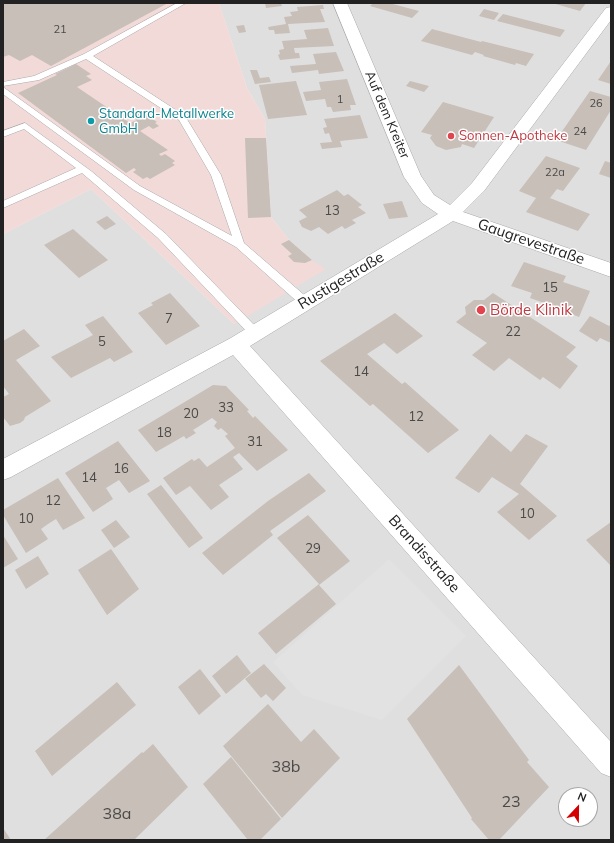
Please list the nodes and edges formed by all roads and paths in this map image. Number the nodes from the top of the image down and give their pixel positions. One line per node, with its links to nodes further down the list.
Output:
1 (182, 3): 4 (lane)
2 (340, 3): 10 (street, Auf dem Kreiter)
3 (611, 11): 10 (street, Rustigestraße)
4 (88, 56): 5 (lane); 11 (lane)
5 (3, 84)
6 (3, 90): 11 (lane)
7 (3, 134): 8 (lane)
8 (82, 169): 9 (lane); 14 (lane)
9 (3, 205)
10 (451, 214): 12 (street, Gaugrevestraße); 13 (street, Rustigestraße)
11 (240, 245): 13 (lane)
12 (611, 270)
13 (306, 303): 14 (street, Rustigestraße)
14 (246, 339): 15 (street, Rustigestraße); 16 (street, Brandisstraße)
15 (3, 470)
16 (611, 763)

